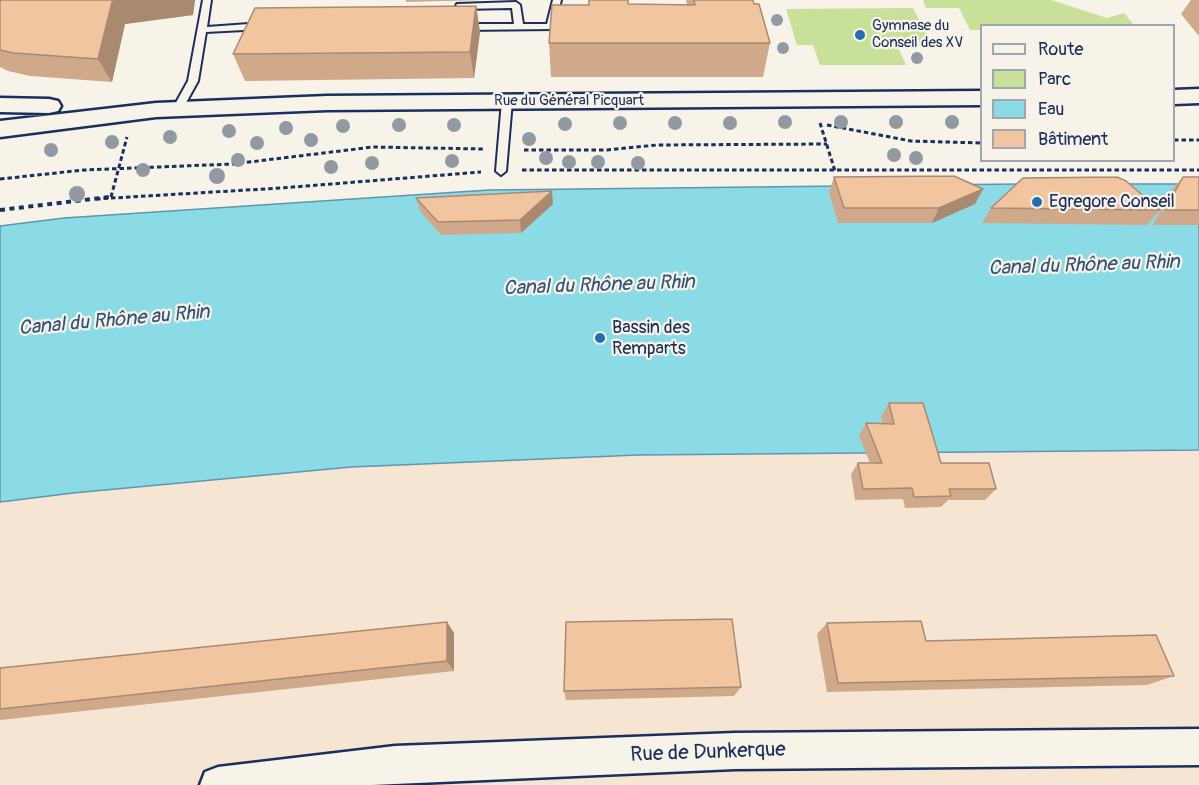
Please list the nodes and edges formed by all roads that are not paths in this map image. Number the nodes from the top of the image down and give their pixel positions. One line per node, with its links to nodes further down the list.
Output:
1 (207, 0): 7 (lane)
2 (557, 0): 6 (lane)
3 (449, 6): 6 (lane)
4 (276, 26): 7 (lane)
5 (449, 27): 6 (lane)
6 (519, 27)
7 (203, 30): 13 (lane)
8 (1199, 96): 9 (main road)
9 (1175, 97)
10 (980, 98): 11 (main road, Rue du Général Picquart)
11 (507, 101): 13 (main road, Rue du Général Picquart); 15 (lane)
12 (0, 105): 13 (main road, Rue du Général Picquart)
13 (167, 109): 14 (main road, Rue du Général Picquart)
14 (0, 129)
15 (501, 171)
16 (1199, 747): 17 (street, Rue de Dunkerque)
17 (218, 785)

